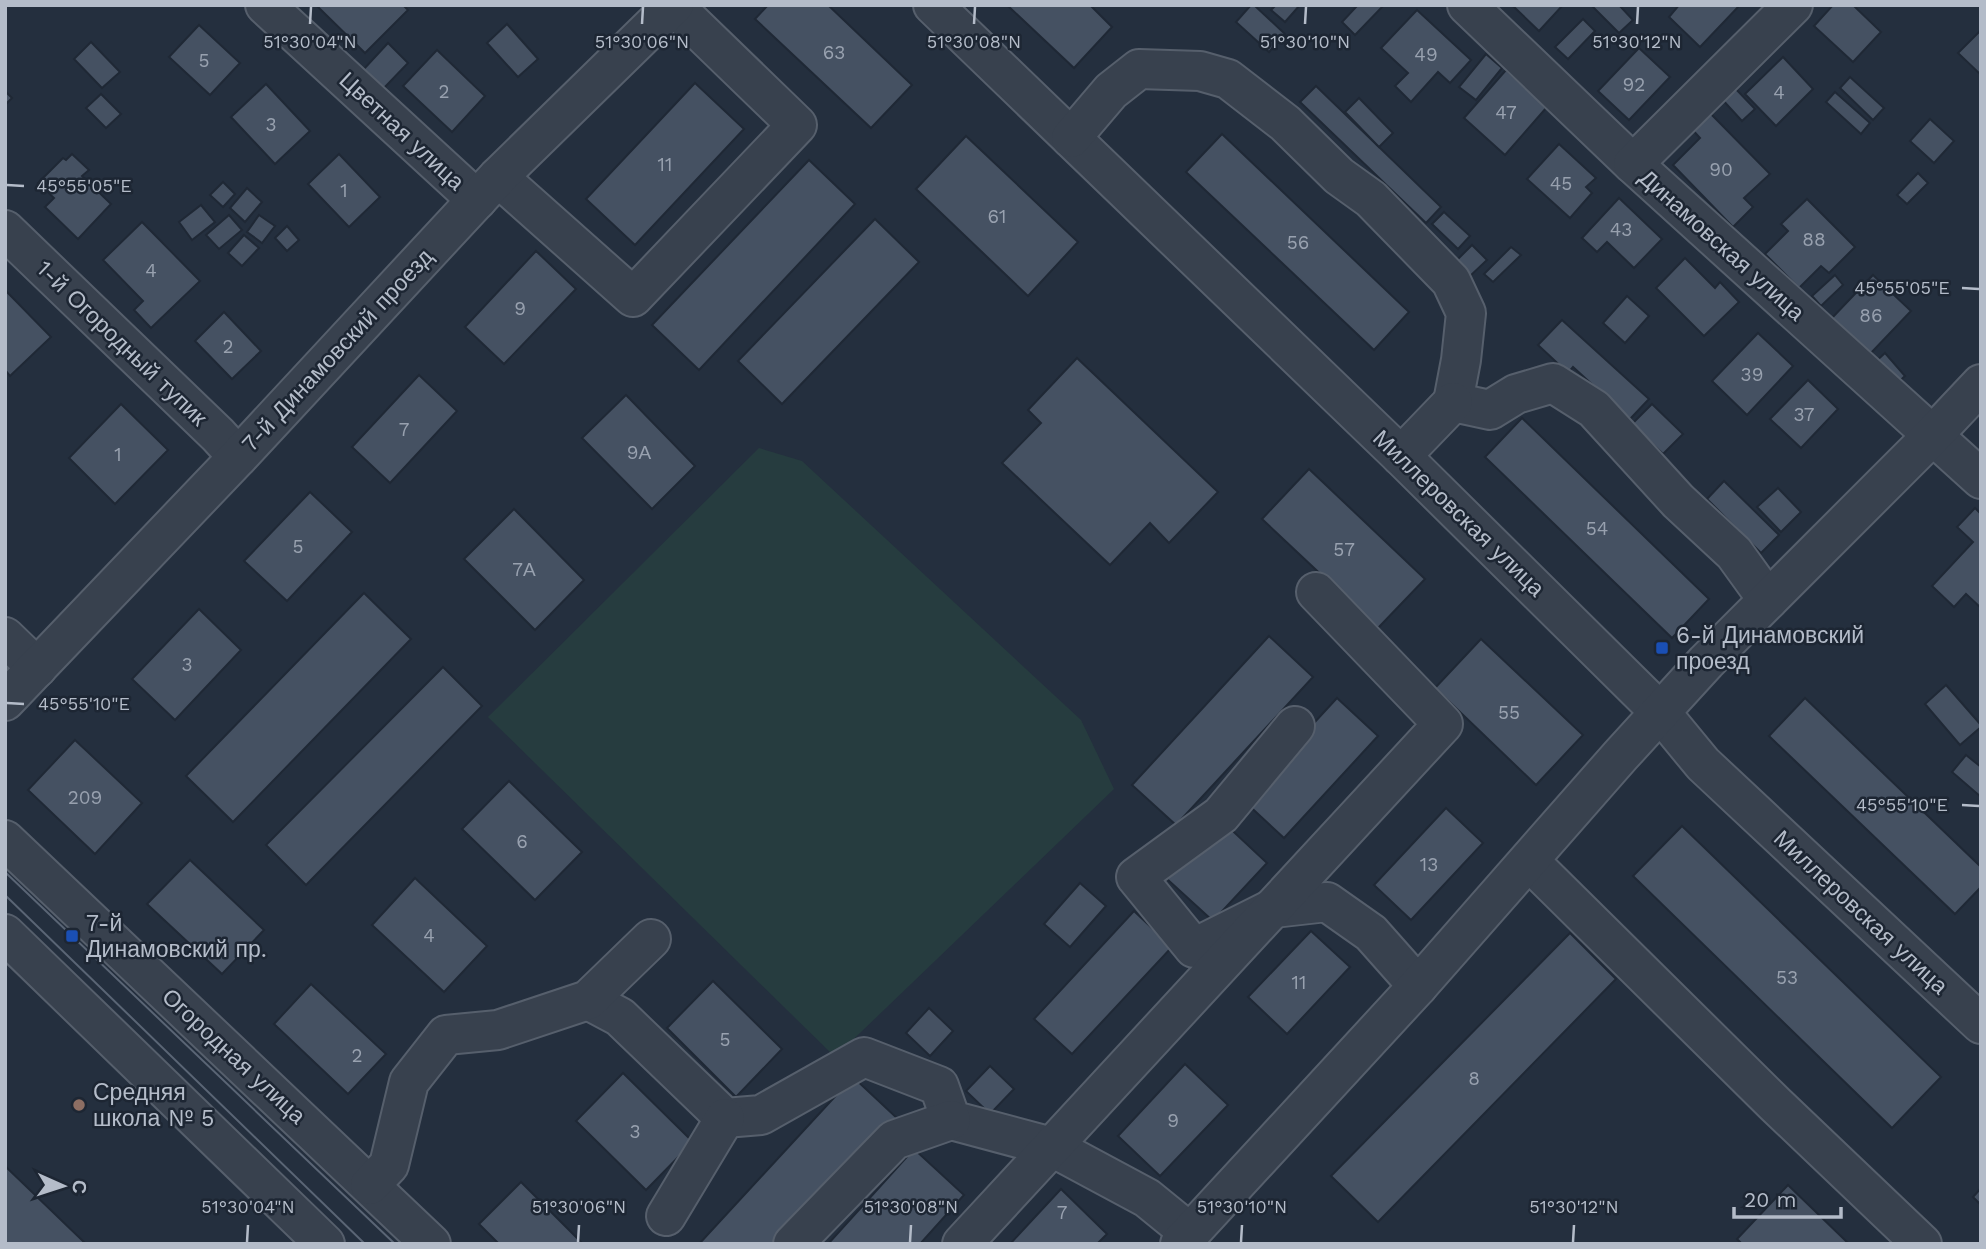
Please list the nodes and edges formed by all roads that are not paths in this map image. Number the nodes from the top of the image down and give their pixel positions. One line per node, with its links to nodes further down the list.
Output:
1 (265, 5): 8 (street, Цветная улица)
2 (674, 5): 8 (street, 7-й Динамовский проезд); 8 (street, Цветная улица)
3 (933, 5): 6 (street, Миллеровская улица)
4 (1468, 5): 7 (street, Динамовская улица)
5 (1793, 5): 7 (street)
6 (1071, 138): 11 (street); 13 (street, Миллеровская улица)
7 (1633, 164): 12 (street, Динамовская улица)
8 (487, 189): 14 (street, 7-й Динамовский проезд)
9 (5, 230): 14 (street, 1-й Огородный тупик)
10 (1981, 384): 12 (street)
11 (1453, 402): 13 (street); 17 (street)
12 (1933, 436): 15 (street, Динамовская улица); 17 (street)
13 (1401, 456): 21 (street, Миллеровская улица)
14 (238, 457): 19 (street, 7-й Динамовский проезд)
15 (1981, 479)
16 (1316, 592): 25 (street)
17 (1768, 600): 21 (street)
18 (5, 637): 19 (street)
19 (37, 668): 20 (street, 7-й Динамовский проезд)
20 (5, 701)
21 (1661, 712): 24 (street); 30 (street, Миллеровская улица)
22 (1295, 726): 25 (street)
23 (5, 840): 34 (street, Огородная улица)
24 (1529, 861): 28 (street); 41 (street)
25 (1275, 908): 28 (street); 33 (street)
26 (5, 934): 37 (street)
27 (651, 939): 29 (street)
28 (1418, 986): 36 (street)
29 (587, 1000): 31 (street); 34 (street)
30 (1981, 1024)
31 (725, 1118): 32 (street); 35 (street)
32 (951, 1120): 33 (street); 39 (street)
33 (1052, 1147): 36 (street); 40 (street)
34 (370, 1185): 38 (street, Огородная улица)
35 (666, 1216)
36 (1185, 1239)
37 (325, 1244)
38 (431, 1244)
39 (793, 1244)
40 (962, 1244)
41 (1922, 1244)

